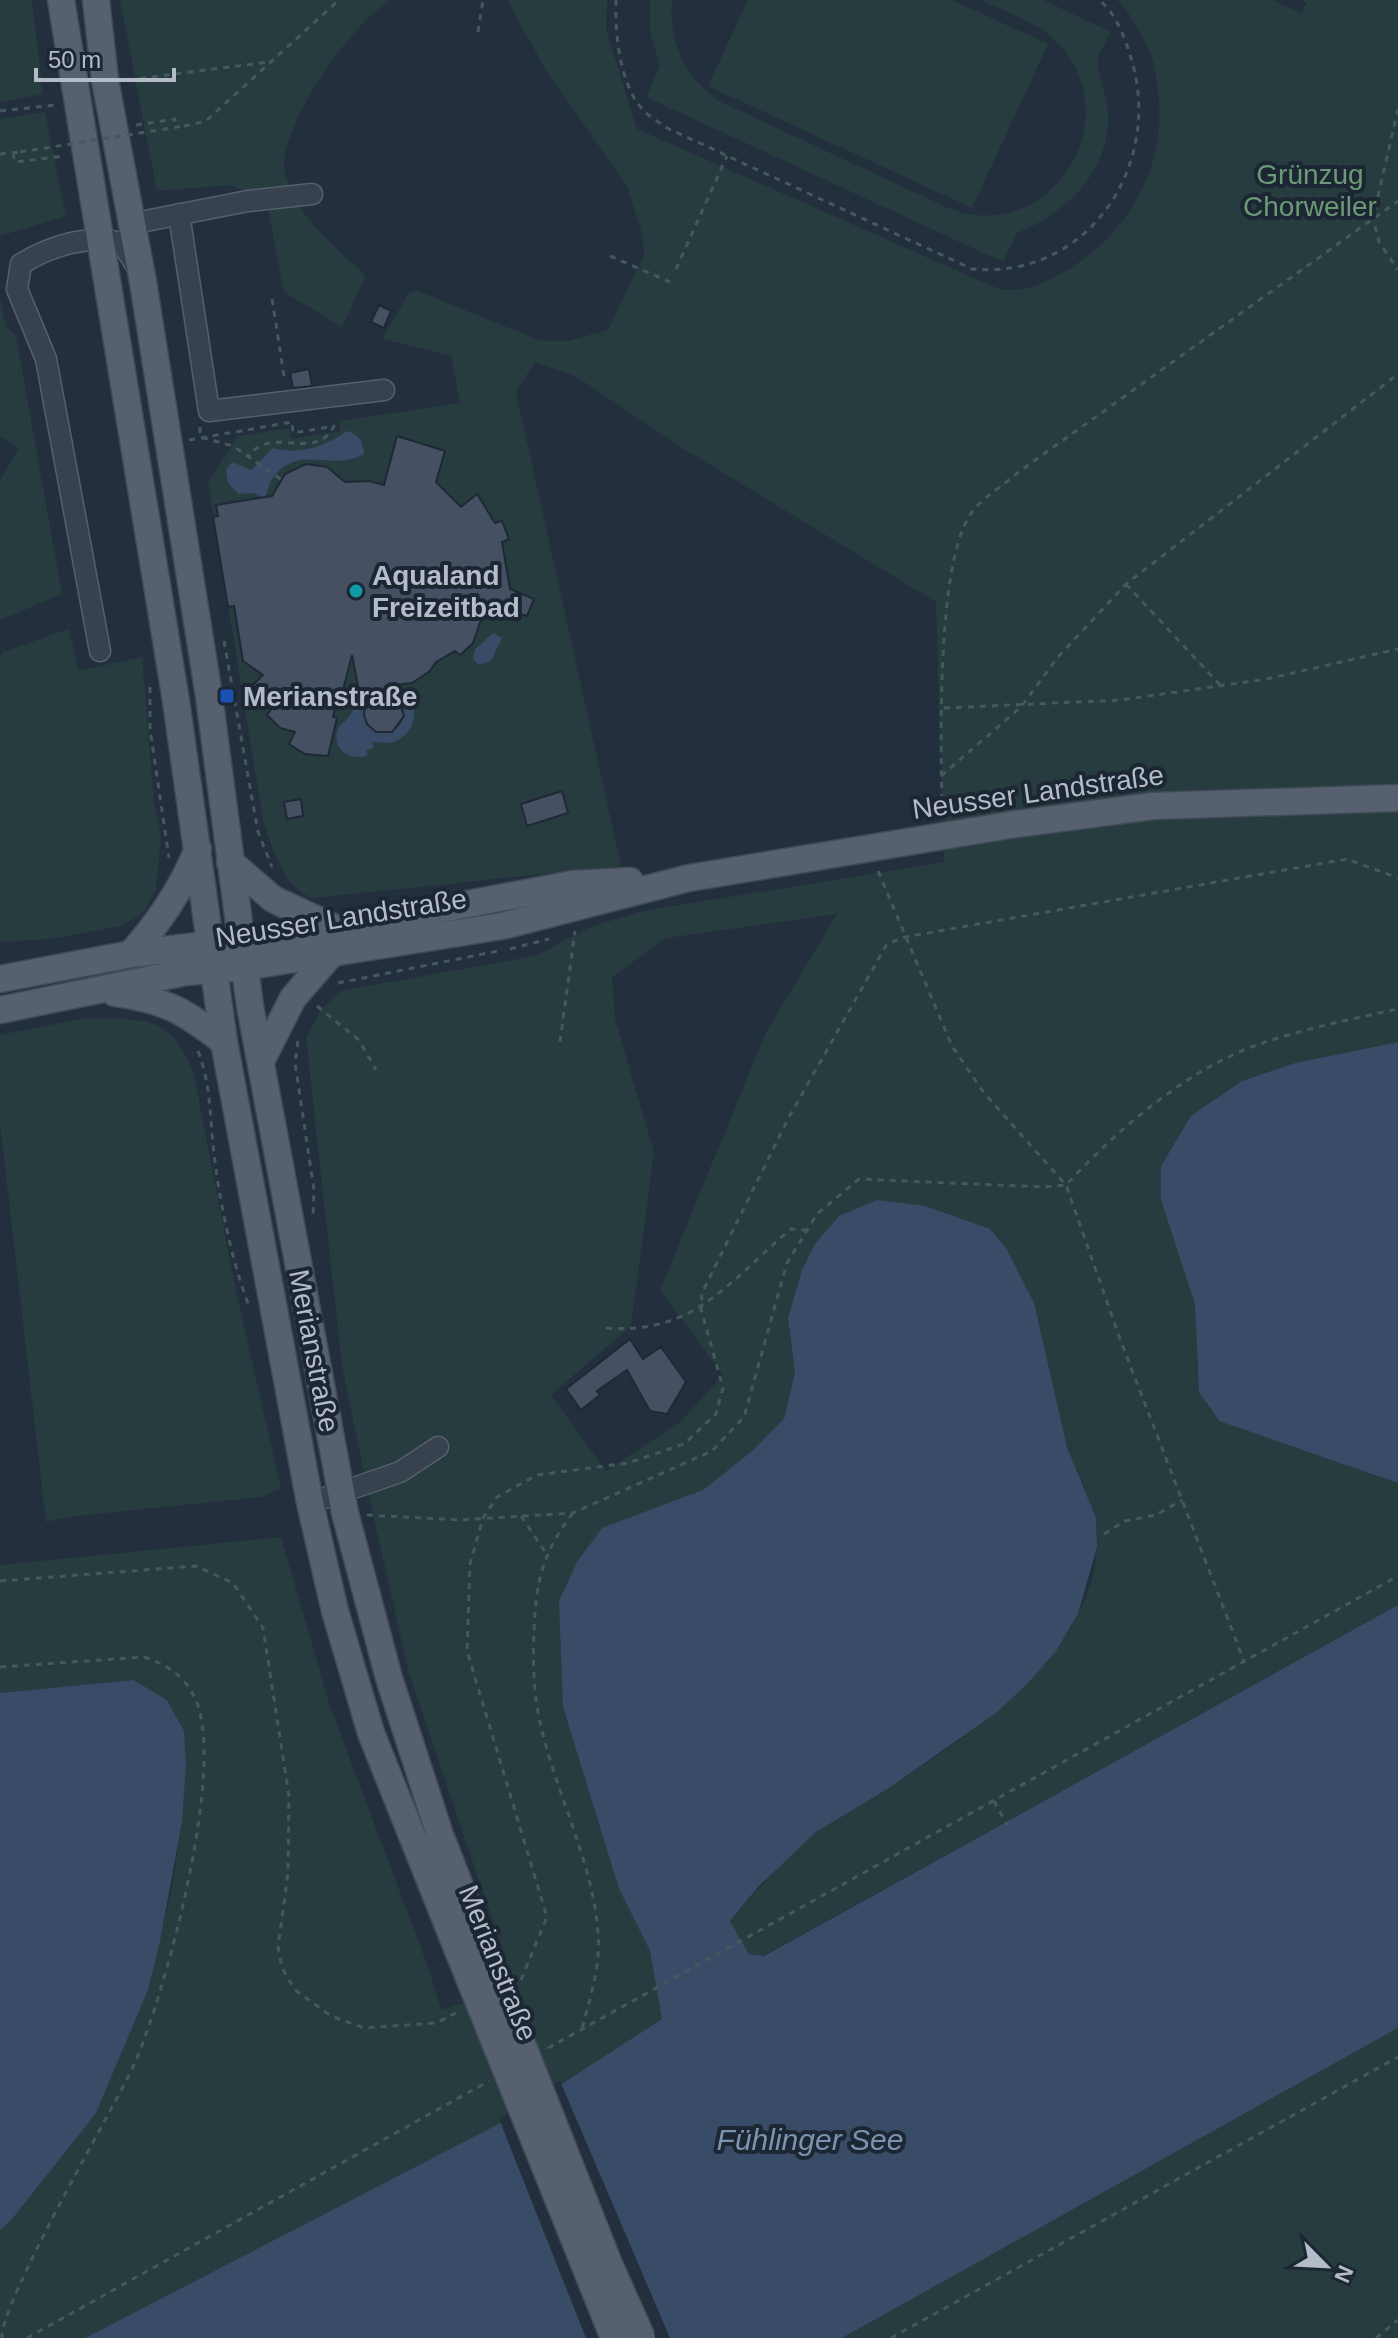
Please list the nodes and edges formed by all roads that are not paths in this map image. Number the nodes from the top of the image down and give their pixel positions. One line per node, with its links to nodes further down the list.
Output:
1 (61, 0): 6 (main road, Merianstraße)
2 (96, 0): 5 (main road, Merianstraße)
3 (312, 194): 4 (street)
4 (179, 214): 5 (street); 8 (street)
5 (130, 224): 7 (main road, Merianstraße)
6 (100, 239): 7 (street); 9 (street); 11 (main road, Merianstraße)
7 (143, 282): 12 (main road, Merianstraße)
8 (384, 390)
9 (100, 651)
10 (1398, 798): 13 (main road, Neusser Landstraße)
11 (198, 849): 14 (main road); 16 (main road, Merianstraße)
12 (230, 862): 13 (main road); 15 (main road, Merianstraße)
13 (334, 941): 15 (main road, Neusser Landstraße); 21 (main road)
14 (131, 954): 16 (main road, Neusser Landstraße); 17 (main road, Neusser Landstraße)
15 (243, 955): 16 (main road, Neusser Landstraße); 21 (main road, Merianstraße)
16 (214, 958): 18 (main road, Neusser Landstraße); 20 (main road, Merianstraße)
17 (0, 979)
18 (95, 990): 19 (main road, Neusser Landstraße); 20 (main road)
19 (0, 1010)
20 (224, 1042): 24 (main road, Merianstraße)
21 (262, 1059): 23 (main road, Merianstraße)
22 (438, 1447): 23 (street)
23 (351, 1491): 24 (street); 25 (main road, Merianstraße)
24 (310, 1503): 25 (main road, Merianstraße)
25 (472, 1952): 26 (main road, Merianstraße, bridge); 27 (main road, Merianstraße, bridge)
26 (614, 2338)
27 (642, 2338)

